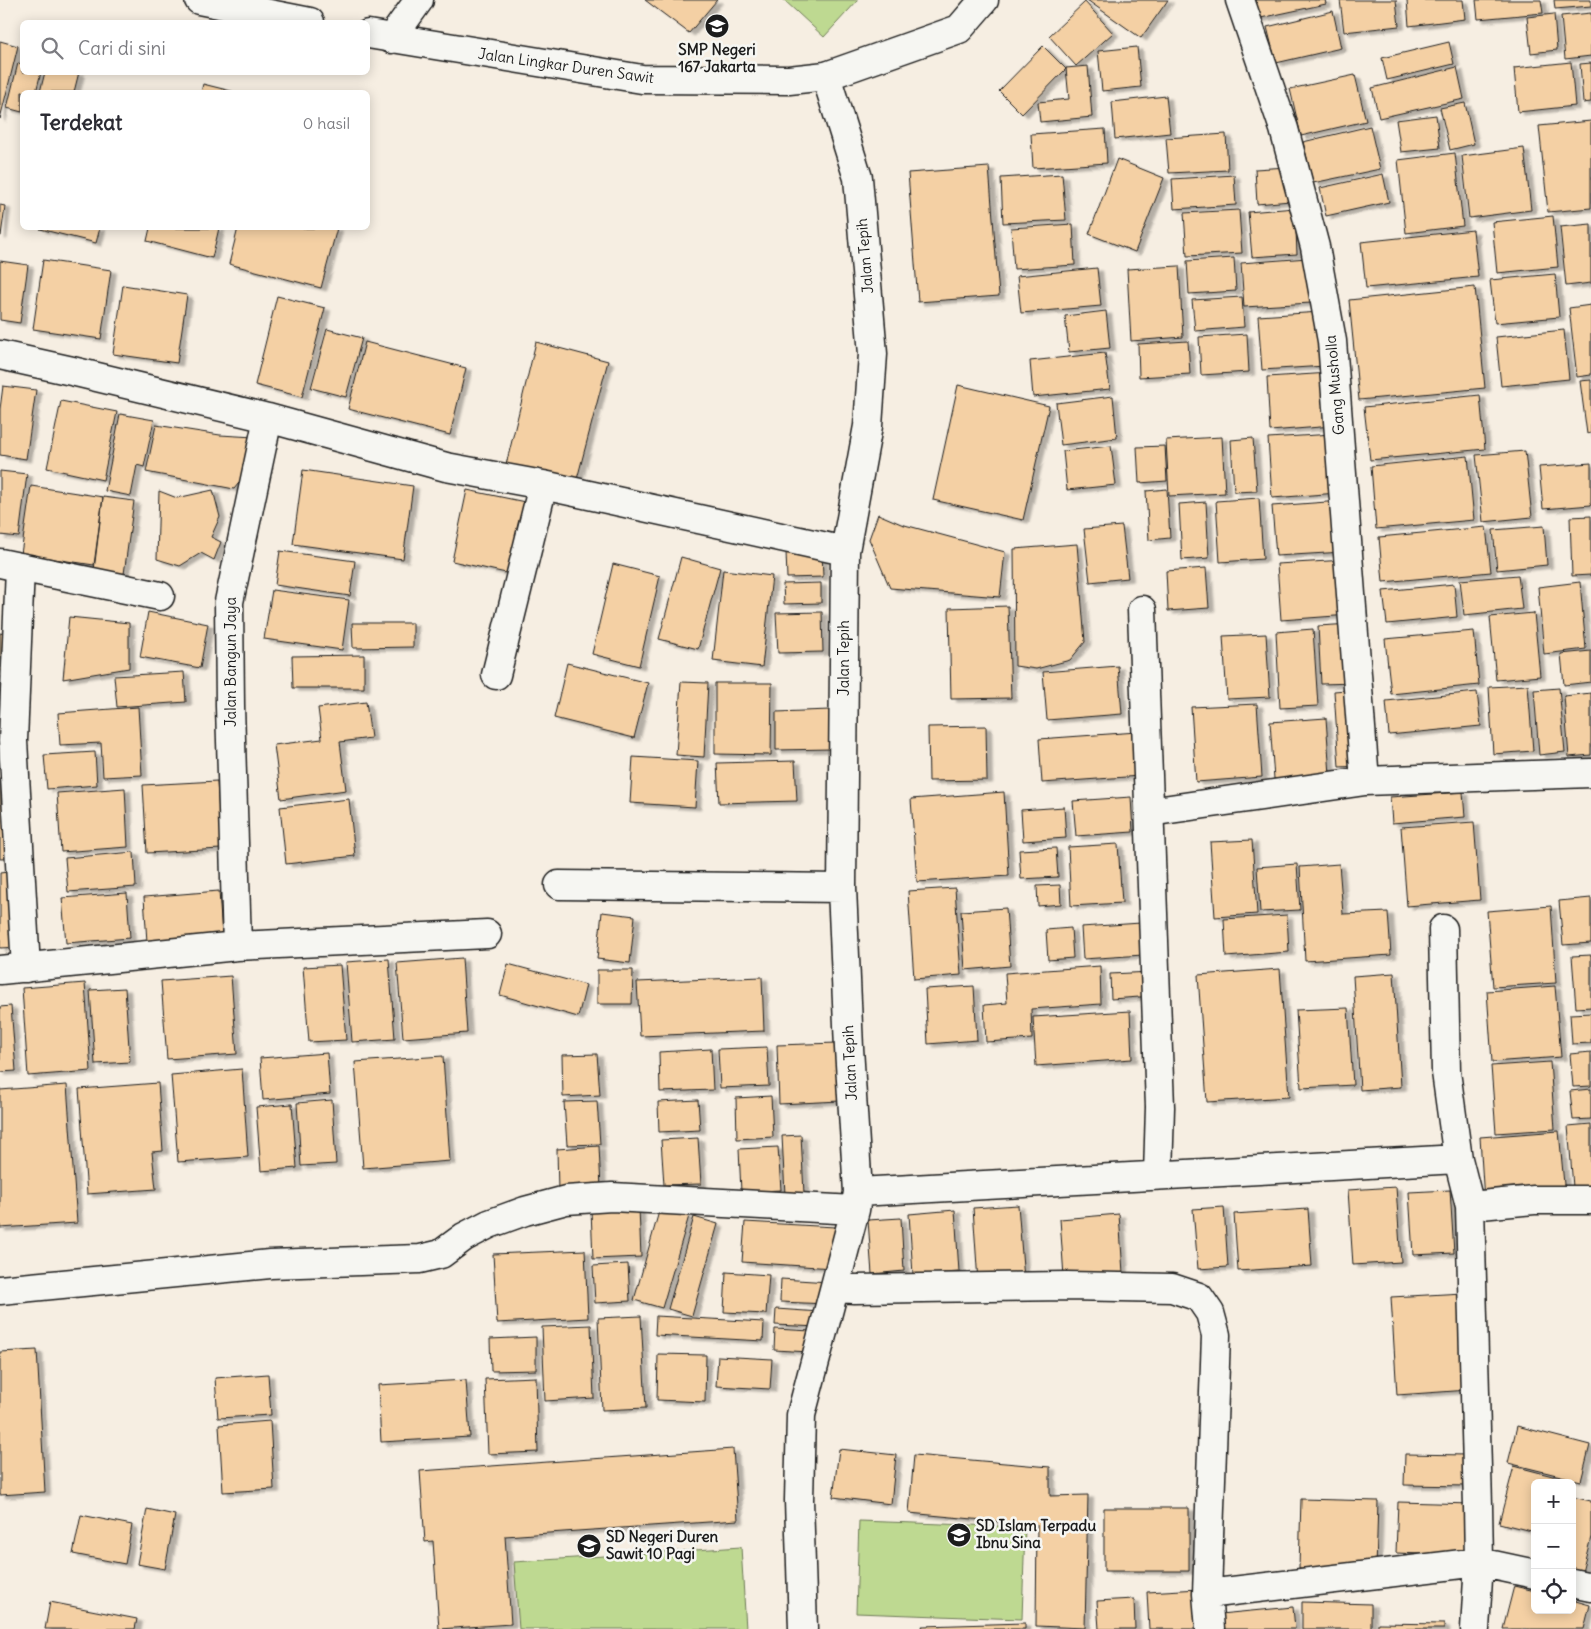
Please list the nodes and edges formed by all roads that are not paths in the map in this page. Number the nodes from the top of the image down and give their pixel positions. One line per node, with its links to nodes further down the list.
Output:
1 (199, 0): 5 (street)
2 (419, 0): 6 (street)
3 (984, 0): 7 (street, Jalan Lingkar Duren Sawit)
4 (1240, 0): 18 (street, Gang Musholla)
5 (300, 20)
6 (379, 36): 7 (street, Jalan Lingkar Duren Sawit)
7 (826, 76): 11 (street, Jalan Tepih)
8 (0, 355): 9 (street)
9 (268, 418): 10 (street); 24 (street, Jalan Bangun Jaya)
10 (543, 485): 11 (street); 15 (street)
11 (845, 551): 21 (street, Jalan Tepih)
12 (10, 565): 13 (street); 16 (street)
13 (160, 596)
14 (1142, 610): 19 (street)
15 (496, 675)
16 (7, 742): 25 (street)
17 (1591, 773): 18 (street)
18 (1365, 781): 19 (street)
19 (1150, 812): 27 (street)
20 (559, 885): 21 (street)
21 (842, 888): 29 (street, Jalan Tepih)
22 (1444, 929): 26 (street)
23 (487, 934): 24 (street)
24 (237, 946): 25 (street)
25 (13, 969)
26 (1458, 1159): 27 (street); 30 (street)
27 (1158, 1175): 29 (street)
28 (1591, 1200): 30 (street)
29 (856, 1201): 31 (street, Jalan Tepih); 32 (street)
30 (1470, 1206): 33 (street)
31 (835, 1288): 37 (street); 38 (street, Jalan Tepih)
32 (0, 1290)
33 (1479, 1562): 34 (street); 37 (street); 40 (street)
34 (1531, 1573)
35 (1576, 1583): 36 (street)
36 (1591, 1587)
37 (1208, 1594): 39 (street)
38 (803, 1629)
39 (1210, 1629)
40 (1474, 1629)

